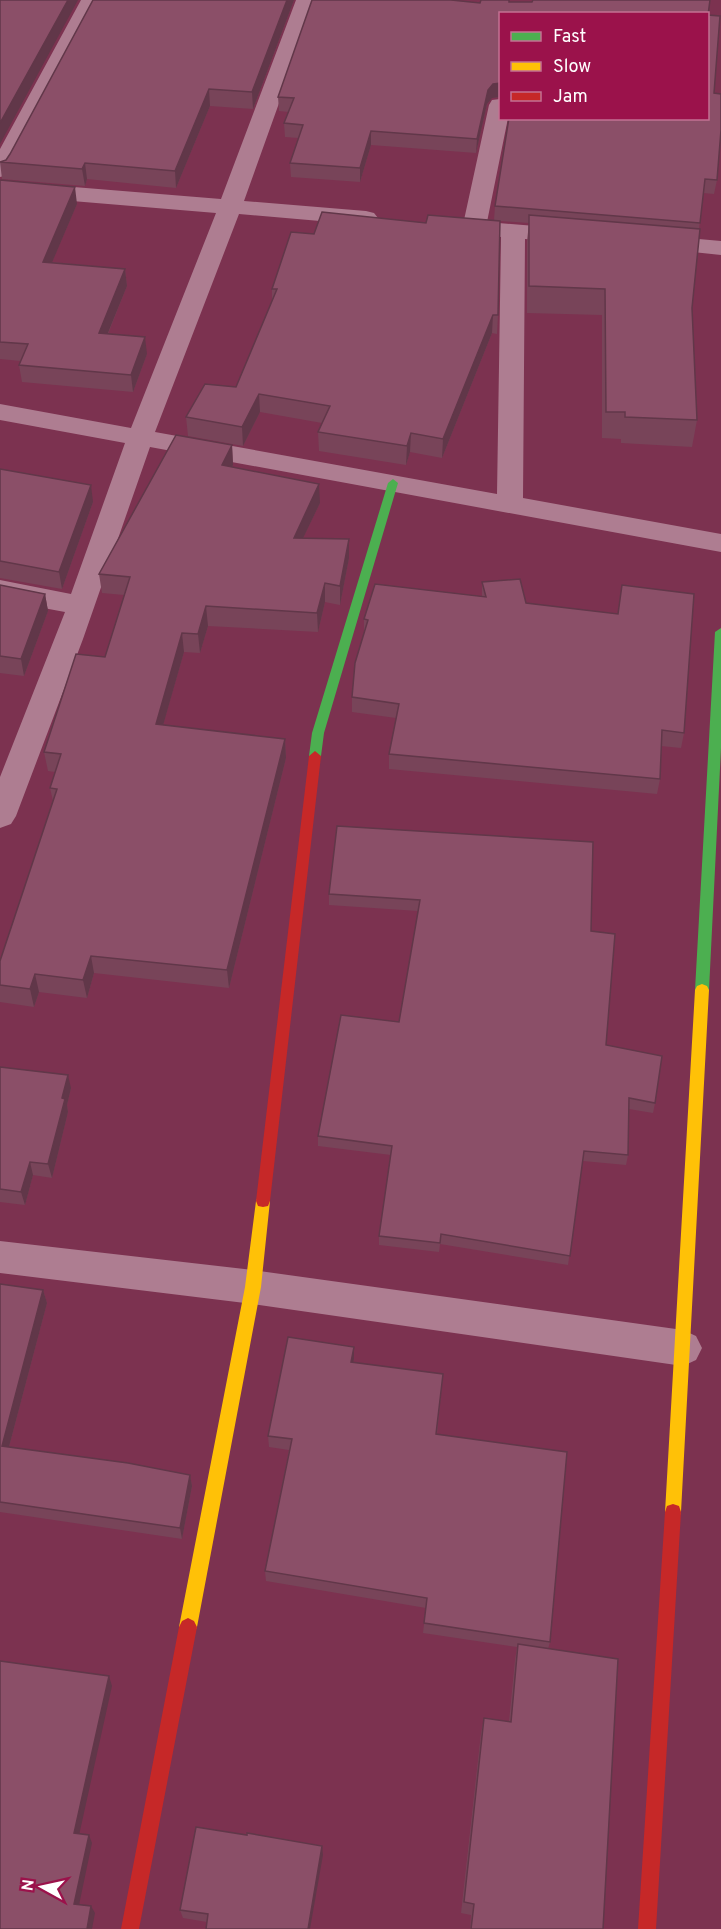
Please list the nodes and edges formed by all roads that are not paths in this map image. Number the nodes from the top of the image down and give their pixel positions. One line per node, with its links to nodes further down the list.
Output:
1 (91, 0): 4 (street)
2 (306, 0): 6 (street)
3 (499, 114): 9 (street)
4 (0, 170)
5 (0, 188): 6 (street)
6 (230, 207): 7 (street); 15 (street)
7 (384, 220)
8 (429, 224): 9 (street)
9 (474, 227): 10 (street)
10 (513, 231): 11 (street); 17 (street)
11 (594, 237)
12 (628, 240): 13 (street)
13 (721, 248)
14 (0, 412): 15 (street)
15 (140, 438): 16 (street); 20 (street)
16 (393, 483): 17 (street); 25 (street)
17 (510, 505): 18 (street)
18 (721, 543)
19 (0, 590): 20 (street)
20 (81, 605): 23 (street)
21 (721, 632): 22 (street)
22 (717, 797): 26 (street)
23 (0, 816)
24 (0, 1257): 25 (street)
25 (253, 1287): 26 (street); 27 (street)
26 (683, 1348): 28 (street)
27 (130, 1929)
28 (647, 1929)

